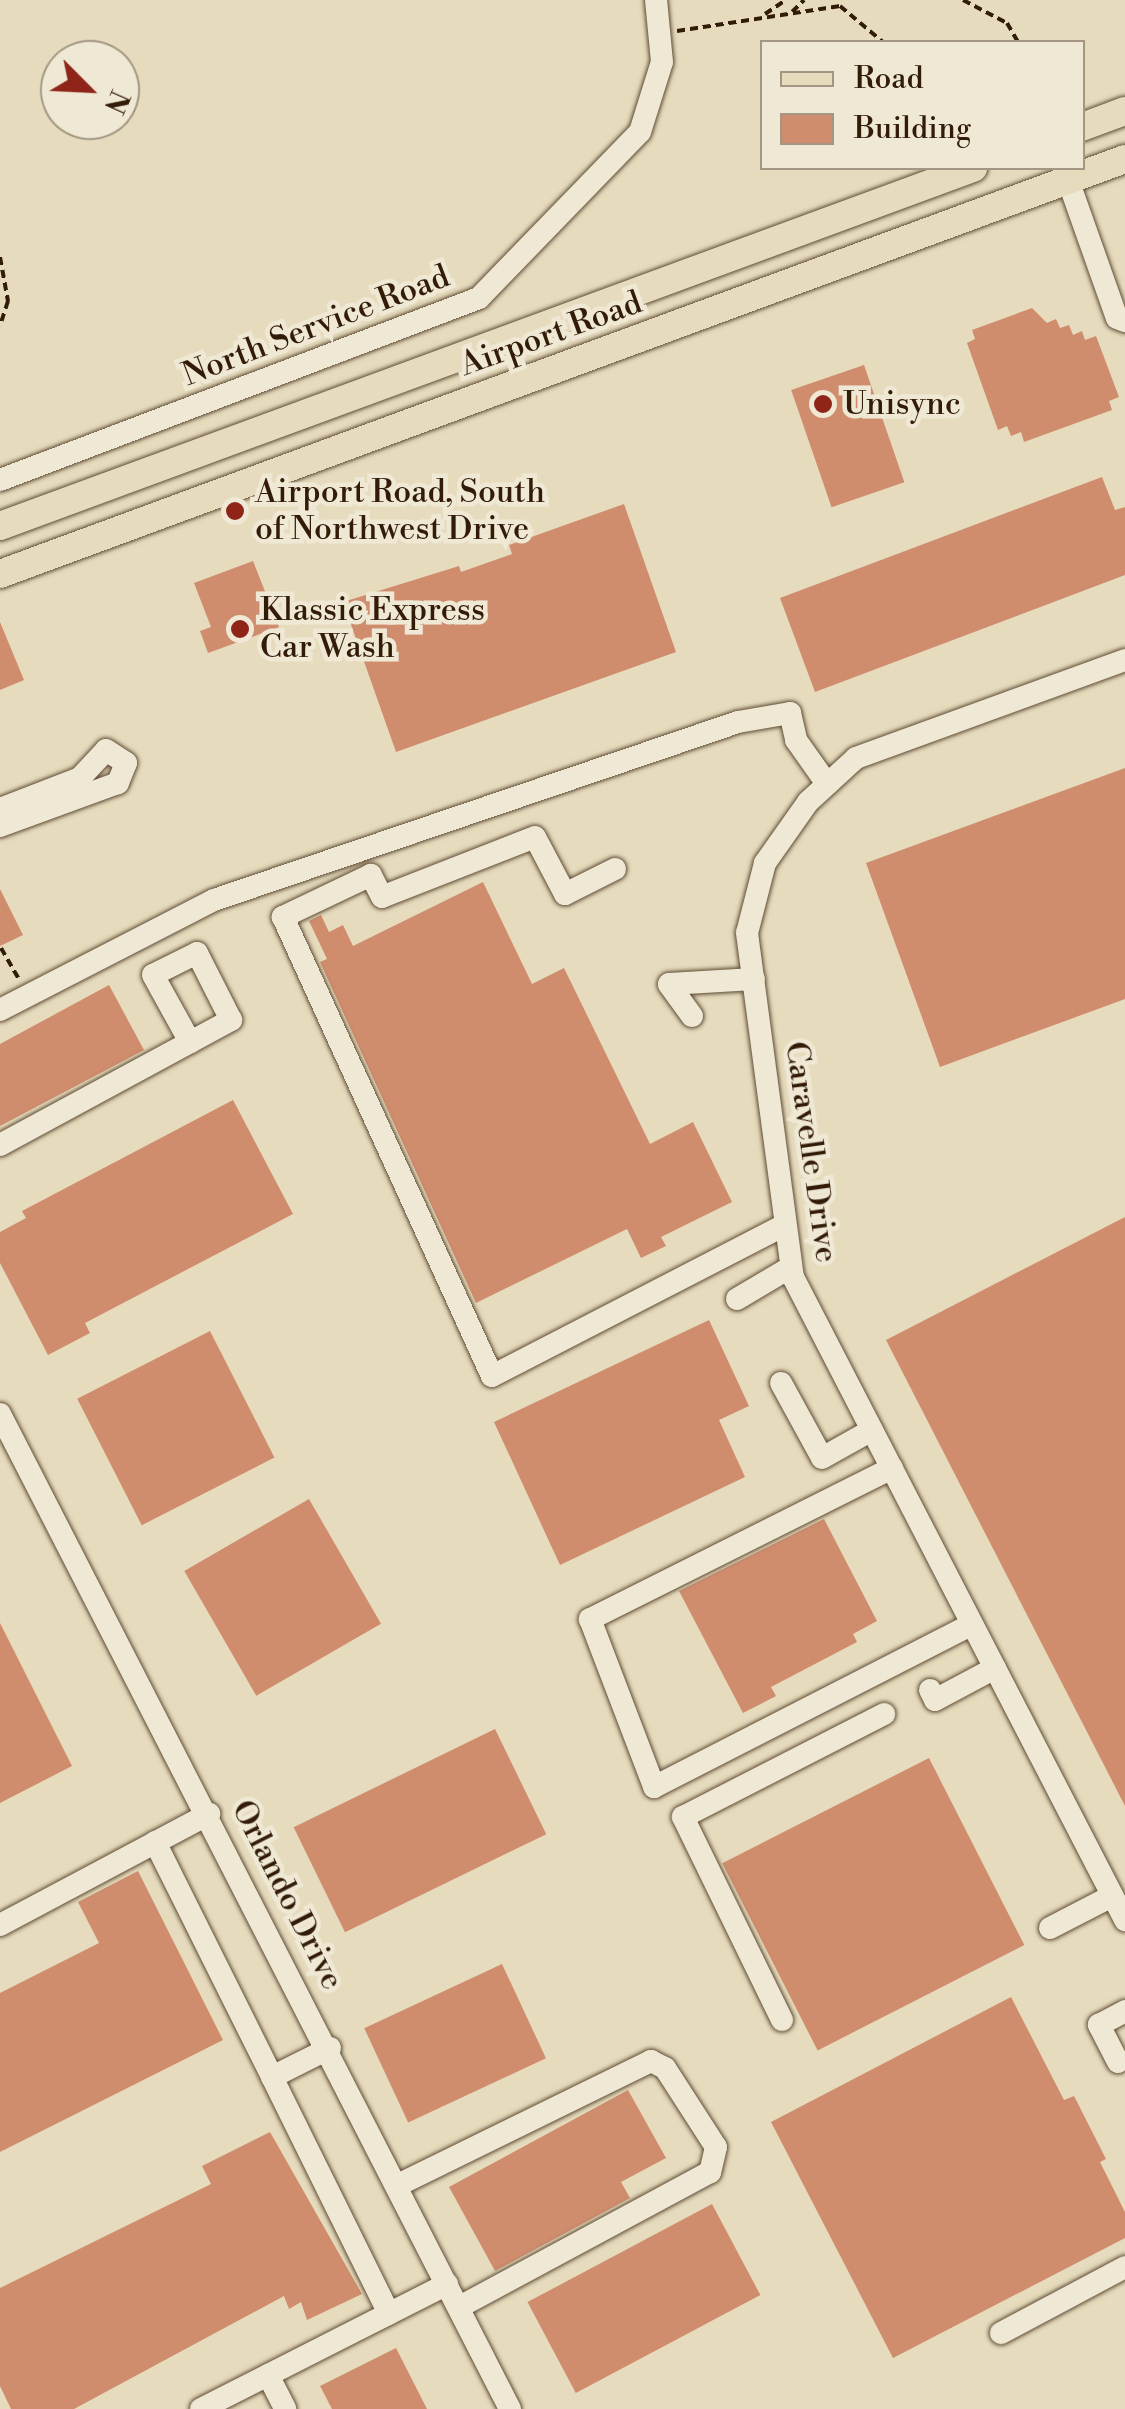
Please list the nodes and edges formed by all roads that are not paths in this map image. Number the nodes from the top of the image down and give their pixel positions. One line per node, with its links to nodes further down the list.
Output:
1 (656, 0): 9 (street, North Service Road)
2 (1125, 111): 3 (main road)
3 (1085, 126)
4 (1125, 158): 6 (main road, Airport Road)
5 (968, 170): 8 (main road, Airport Road)
6 (1068, 180): 7 (street); 10 (main road, Airport Road)
7 (1125, 321)
8 (160, 468): 10 (main road); 11 (main road, Airport Road)
9 (0, 480)
10 (175, 510): 12 (main road, Airport Road)
11 (6, 524): 12 (main road)
12 (28, 563): 13 (main road, Airport Road)
13 (0, 574)
14 (1125, 660): 15 (street, Caravelle Drive)
15 (827, 784): 19 (street, Caravelle Drive); 20 (street)
16 (0, 809): 17 (street)
17 (0, 826)
18 (615, 869): 24 (street)
19 (754, 979): 21 (street); 24 (street, Caravelle Drive)
20 (0, 1010)
21 (692, 1016)
22 (190, 1042): 23 (street)
23 (0, 1145)
24 (784, 1226): 25 (street, Caravelle Drive)
25 (792, 1268): 26 (street); 29 (street, Caravelle Drive)
26 (737, 1300)
27 (782, 1383): 29 (street)
28 (0, 1414): 35 (street, Orlando Drive)
29 (872, 1430): 30 (street, Caravelle Drive)
30 (892, 1468): 31 (street, Caravelle Drive); 31 (street)
31 (972, 1624): 32 (street, Caravelle Drive)
32 (995, 1668): 33 (street); 37 (street, Caravelle Drive)
33 (930, 1690)
34 (884, 1714): 42 (street)
35 (209, 1814): 36 (street); 43 (street, Orlando Drive)
36 (155, 1842): 39 (street); 45 (street)
37 (1112, 1896): 38 (street, Caravelle Drive); 40 (street)
38 (1125, 1920)
39 (0, 1926)
40 (1050, 1928)
41 (1125, 2011): 44 (street)
42 (782, 2020)
43 (330, 2048): 45 (street); 46 (street, Orlando Drive)
44 (1118, 2062)
45 (272, 2077): 50 (street)
46 (398, 2184): 48 (street, Orlando Drive); 49 (street)
47 (1125, 2266): 51 (street)
48 (448, 2284): 49 (street, Orlando Drive); 50 (street)
49 (459, 2307): 55 (street, Orlando Drive)
50 (389, 2314): 52 (street)
51 (1001, 2333)
52 (268, 2375): 53 (street); 54 (street)
53 (202, 2409)
54 (285, 2409)
55 (510, 2409)

